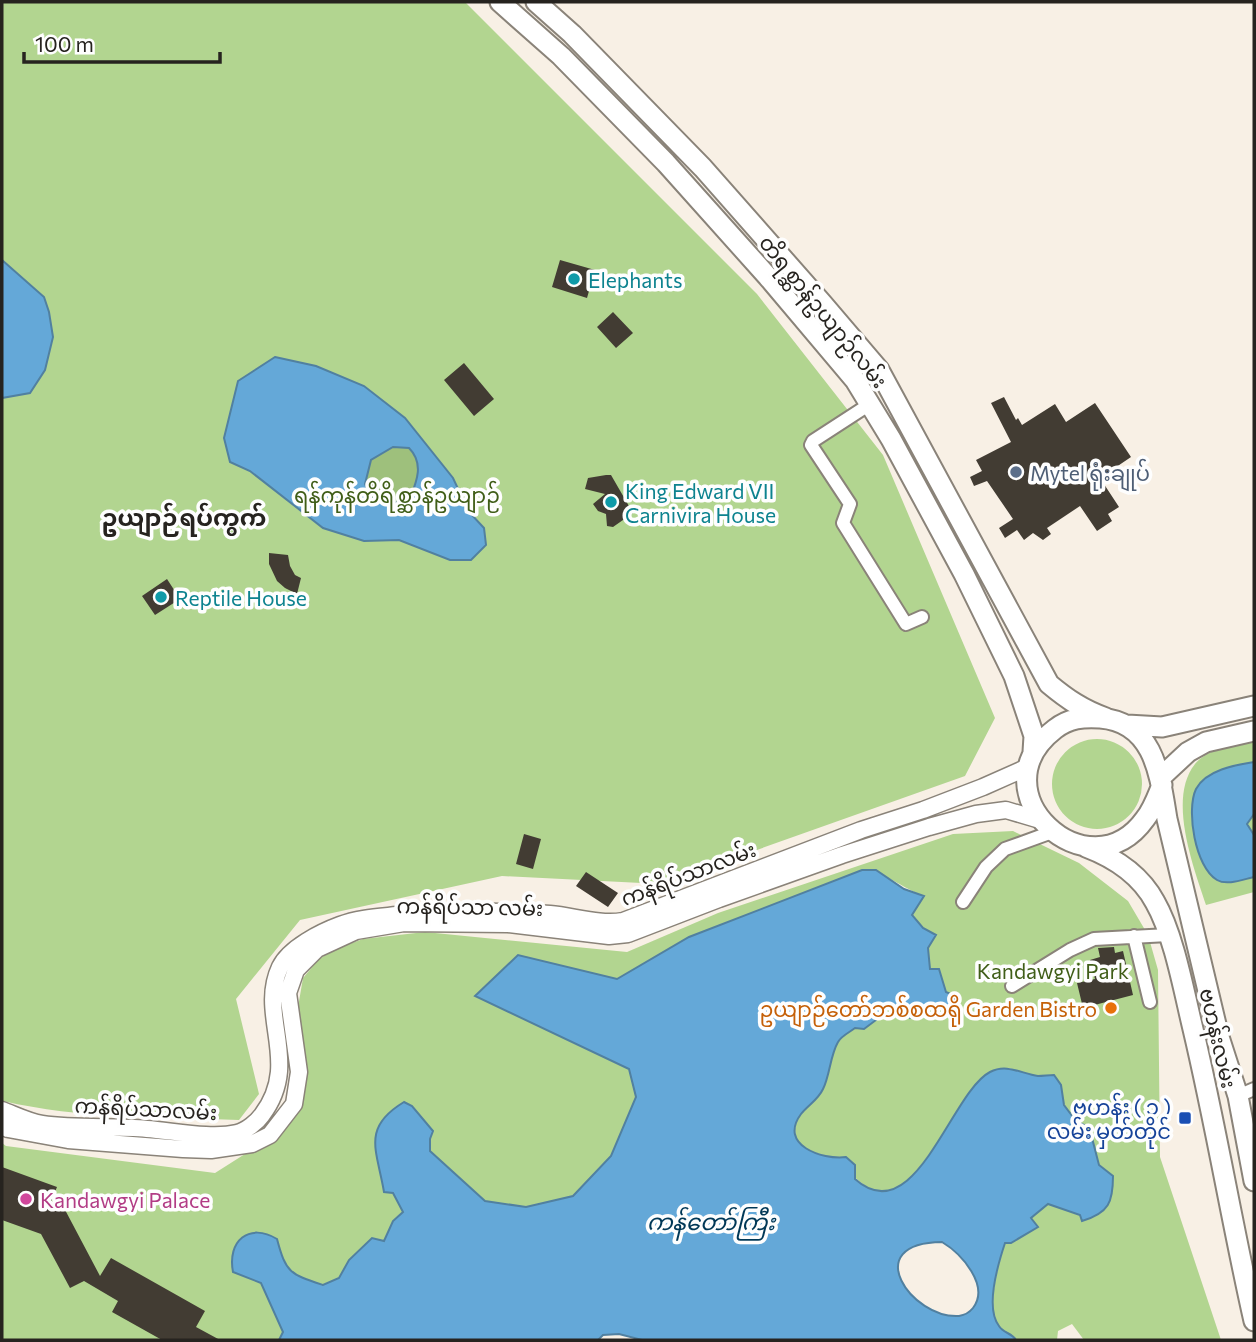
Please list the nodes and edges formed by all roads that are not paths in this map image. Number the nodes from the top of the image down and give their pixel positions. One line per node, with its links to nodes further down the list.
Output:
1 (500, 2): 3 (main road, တိရစ္ဆာန်ဥယျာဉ်လမ်း)
2 (536, 2): 6 (main road, တိရစ္ဆာန်ဥယျာဉ်လမ်း)
3 (870, 404): 4 (street); 9 (main road, တိရစ္ဆာန်ဥယျာဉ်လမ်း)
4 (922, 617)
5 (1254, 706): 7 (main road)
6 (1106, 718): 7 (main road); 9 (main road)
7 (1127, 725): 10 (main road)
8 (1254, 730): 10 (main road)
9 (1030, 760): 11 (main road); 14 (main road, ကန်ရိပ်သာလမ်း)
10 (1161, 782): 12 (main road); 19 (main road, ဗဟန်းလမ်း)
11 (1046, 826): 12 (main road); 13 (street); 14 (main road, ကန်ရိပ်သာ လမ်း)
12 (1082, 845): 15 (main road, ဗဟန်းလမ်း)
13 (963, 902)
14 (545, 921): 20 (main road, ကန်ရိပ်သာလမ်း); 22 (main road, ကန်ရိပ်သာ လမ်း)
15 (1168, 935): 16 (street); 25 (main road, ဗဟန်းလမ်း)
16 (1134, 936): 17 (street); 18 (street)
17 (1012, 986)
18 (1150, 1002)
19 (1246, 1093): 24 (main road, ဗဟန်းလမ်း)
20 (270, 1104): 21 (main road, ကန်ရိပ်သာလမ်း); 22 (main road)
21 (2, 1110)
22 (287, 1114): 23 (main road, ကန်ရိပ်သာ လမ်း)
23 (2, 1126)
24 (1254, 1180)
25 (1254, 1321)

